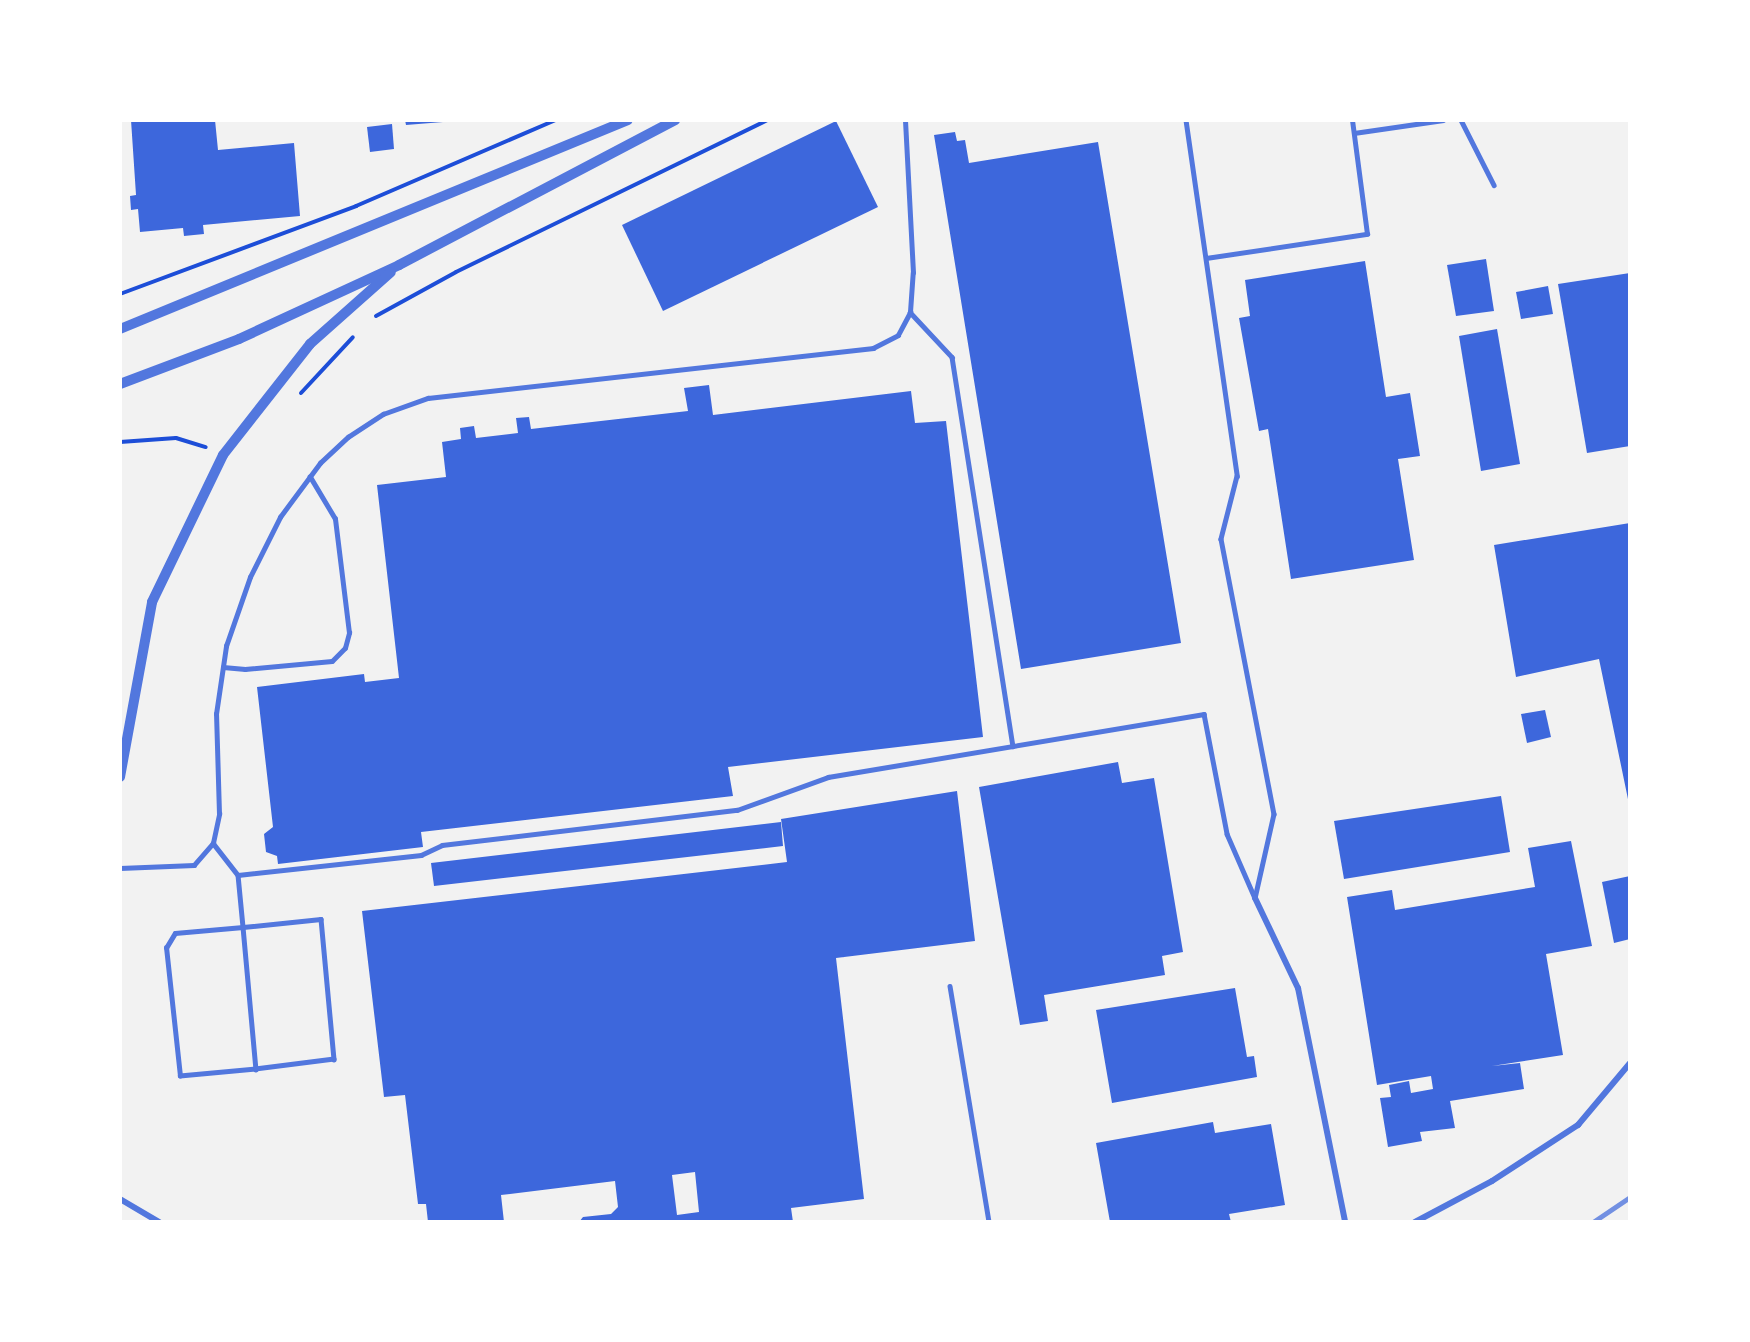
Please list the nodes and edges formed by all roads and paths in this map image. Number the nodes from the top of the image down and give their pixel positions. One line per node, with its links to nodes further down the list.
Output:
1 (556, 120): 14 (path)
2 (628, 120): 18 (street)
3 (675, 120): 13 (street)
4 (767, 120): 16 (path)
5 (905, 120): 15 (lane)
6 (1186, 120): 12 (lane)
7 (1352, 120): 10 (lane)
8 (1443, 120): 10 (lane)
9 (1461, 120): 11 (lane)
10 (1354, 133): 12 (lane)
11 (1494, 185)
12 (1206, 258): 30 (lane)
13 (399, 265): 19 (street); 22 (street)
14 (120, 294)
15 (910, 312): 23 (lane); 25 (lane)
16 (369, 320)
17 (361, 328): 20 (path)
18 (120, 329)
19 (120, 384)
20 (297, 398)
21 (120, 442): 22 (path)
22 (223, 455): 26 (street)
23 (310, 477): 24 (lane); 24 (lane)
24 (223, 667): 27 (lane)
25 (1013, 746): 29 (lane); 30 (lane)
26 (120, 777)
27 (213, 843): 28 (lane); 29 (lane)
28 (120, 867)
29 (238, 875): 31 (lane)
30 (1255, 898): 38 (street)
31 (243, 927): 34 (lane); 34 (lane); 34 (lane)
32 (950, 986): 37 (lane)
33 (1630, 1063): 39 (street)
34 (256, 1069)
35 (120, 1199): 36 (street)
36 (159, 1222)
37 (989, 1222)
38 (1345, 1222)
39 (1415, 1222)

